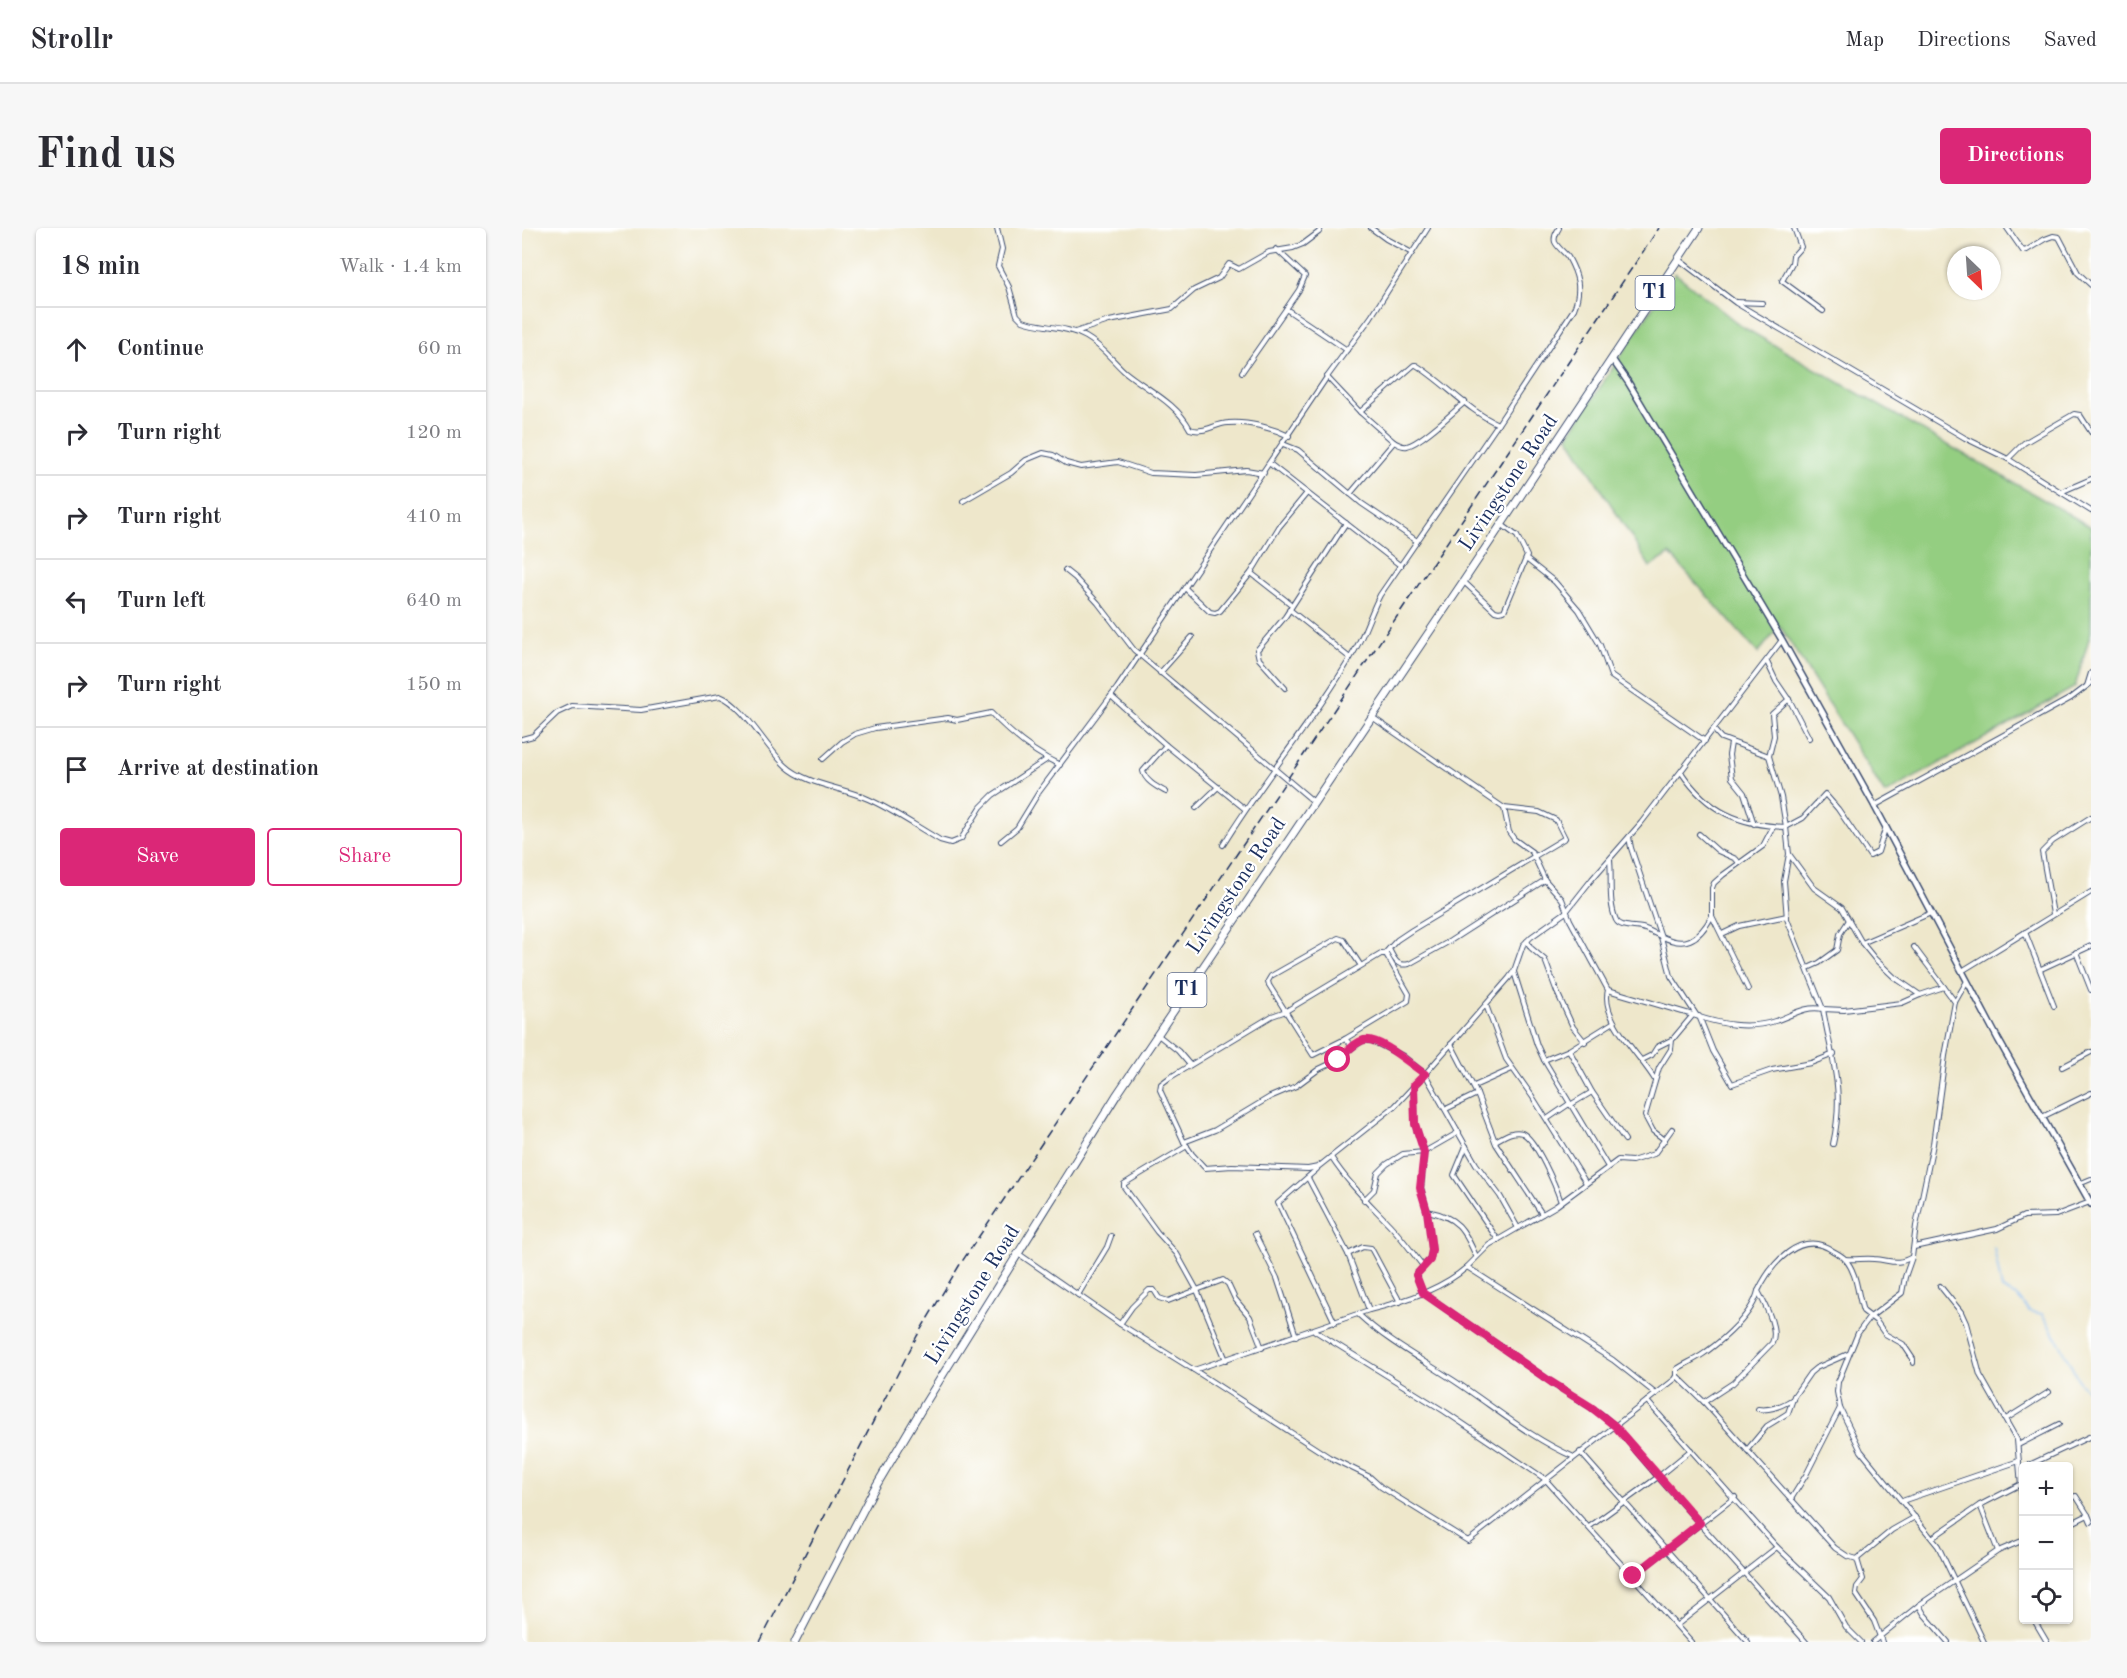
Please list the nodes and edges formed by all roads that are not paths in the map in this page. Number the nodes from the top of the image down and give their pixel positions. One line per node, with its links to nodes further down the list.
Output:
1 (997, 228): 17 (street)
2 (1321, 228): 9 (street)
3 (1371, 228): 10 (street)
4 (1428, 228): 10 (street)
5 (1559, 228): 24 (street)
6 (1699, 228): 11 (highway, Livingstone Road / T1)
7 (1794, 228): 16 (street)
8 (2007, 228): 12 (street)
9 (1276, 249): 15 (street); 17 (street)
10 (1412, 253): 18 (street)
11 (1678, 258): 13 (street); 19 (highway, Livingstone Road / T1)
12 (2091, 285)
13 (1735, 302): 14 (street); 29 (street)
14 (1762, 303)
15 (1286, 309): 18 (street); 20 (street)
16 (1823, 311)
17 (1074, 332): 26 (street)
18 (1347, 350): 21 (street)
19 (1612, 359): 39 (highway, Livingstone Road / T1); 49 (main road)
20 (1242, 372)
21 (1327, 377): 23 (street); 26 (street)
22 (1465, 402): 23 (street); 24 (street); 27 (street)
23 (1360, 412): 27 (street)
24 (1498, 424): 40 (street)
25 (2091, 432): 29 (street)
26 (1289, 436): 28 (street)
27 (1394, 441): 35 (street)
28 (1283, 444): 30 (street); 35 (street)
29 (2008, 459): 33 (street)
30 (1270, 464): 31 (street); 34 (street)
31 (1264, 473): 36 (street); 46 (street)
32 (2091, 479): 33 (street)
33 (2061, 492): 37 (street)
34 (1307, 493): 38 (street); 44 (street)
35 (1350, 494): 40 (street)
36 (963, 501)
37 (2091, 511)
38 (1346, 523): 42 (street); 47 (street)
39 (1501, 524): 41 (street); 45 (highway, Livingstone Road / T1)
40 (1418, 541): 42 (street)
41 (1526, 559): 45 (street); 63 (street)
42 (1401, 566): 51 (street)
43 (1065, 570): 50 (street)
44 (1251, 573): 46 (street); 47 (street)
45 (1463, 582): 59 (highway, Livingstone Road / T1)
46 (1185, 588): 50 (street)
47 (1291, 607): 51 (street); 56 (street)
48 (1192, 637): 53 (street)
49 (1782, 640): 52 (street); 75 (main road)
50 (1139, 654): 53 (street); 57 (street)
51 (1350, 658): 70 (street)
52 (1766, 661): 58 (street); 60 (street)
53 (1160, 673): 70 (street)
54 (2091, 673): 55 (street)
55 (2089, 685): 75 (street)
56 (1285, 687)
57 (1111, 696): 65 (street); 69 (street)
58 (1789, 699): 61 (street); 66 (street)
59 (1371, 717): 74 (highway, Livingstone Road / T1); 77 (street)
60 (1714, 730): 63 (street); 64 (street)
61 (1809, 738)
62 (522, 739): 68 (street)
63 (1705, 741): 71 (street)
64 (1731, 743): 66 (street); 80 (street)
65 (1166, 745): 72 (street); 73 (street)
66 (1769, 756): 82 (street)
67 (823, 759): 68 (street)
68 (1046, 760): 69 (street)
69 (1060, 765): 86 (street)
70 (1274, 768): 74 (street); 78 (street)
71 (1681, 772): 80 (street); 85 (street)
72 (1218, 787): 76 (street); 78 (street)
73 (1166, 792)
74 (1314, 802): 128 (highway, Livingstone Road / T1)
75 (1874, 806): 83 (main road)
76 (1196, 808)
77 (1504, 808): 89 (street); 89 (street)
78 (1245, 809): 87 (street)
79 (2091, 817): 96 (street)
80 (1754, 825): 81 (street)
81 (1773, 827): 82 (street); 91 (street)
82 (1786, 827): 83 (street); 88 (street)
83 (1886, 828): 95 (main road)
84 (1699, 834): 91 (street)
85 (1629, 837): 90 (street); 102 (street)
86 (1001, 842)
87 (1223, 845)
88 (1789, 854): 98 (street); 99 (street)
89 (1534, 856): 92 (street); 107 (street)
90 (1610, 859): 94 (street); 102 (street)
91 (1739, 863): 97 (street)
92 (1545, 880): 94 (street); 107 (street)
93 (2091, 892): 96 (street)
94 (1566, 912): 103 (street); 118 (street)
95 (1931, 913): 104 (street); 114 (main road)
96 (2053, 914): 100 (street)
97 (1712, 916): 101 (street); 102 (street)
98 (1787, 916): 101 (street); 111 (street)
99 (1849, 920): 104 (street); 111 (street)
100 (2025, 932): 112 (street); 114 (street)
101 (1722, 934): 117 (street)
102 (1661, 937): 126 (street)
103 (1527, 941): 113 (street); 131 (street)
104 (1862, 943): 120 (street)
105 (2091, 946): 108 (street)
106 (1914, 947): 116 (street)
107 (1389, 949): 109 (street)
108 (2076, 952): 112 (street); 119 (street)
109 (1384, 954): 110 (street); 129 (street)
110 (1361, 966): 125 (street); 125 (street)
111 (1808, 968): 124 (street)
112 (2041, 969): 123 (street)
113 (1514, 971): 122 (street); 137 (street)
114 (1962, 971): 115 (main road)
115 (1967, 981): 121 (street); 151 (main road)
116 (1944, 987): 120 (street); 121 (street)
117 (1749, 989)
118 (1608, 990): 126 (street); 127 (street)
119 (2091, 990)
120 (1920, 995): 124 (street)
121 (1955, 1002): 178 (street)
122 (1486, 1005): 132 (street); 141 (street)
123 (2054, 1006)
124 (1824, 1009): 126 (street); 136 (street)
125 (1286, 1011): 129 (street); 139 (street)
126 (1696, 1016): 130 (street); 136 (street)
127 (1614, 1022): 131 (street); 138 (street)
128 (1157, 1034): 139 (street); 179 (highway, Livingstone Road / T1)
129 (1345, 1039): 133 (street)
130 (1672, 1040): 138 (street); 143 (street)
131 (1585, 1042): 134 (street)
132 (1451, 1044): 142 (street); 145 (street)
133 (1353, 1047): 142 (street); 158 (street)
134 (1569, 1050): 137 (street); 146 (street)
135 (2091, 1052): 140 (street)
136 (1834, 1054): 159 (street)
137 (1544, 1060): 149 (street)
138 (1642, 1060): 143 (street)
139 (1190, 1065): 158 (street)
140 (2062, 1067)
141 (1512, 1069): 145 (street); 152 (street)
142 (1425, 1074): 144 (street); 150 (street)
143 (1655, 1081): 156 (street)
144 (1414, 1085): 161 (street); 162 (street)
145 (1474, 1086): 148 (street)
146 (1592, 1092): 149 (street); 155 (street)
147 (2091, 1093): 151 (street)
148 (1477, 1094): 150 (street); 157 (street)
149 (1570, 1104): 152 (street); 164 (street)
150 (1446, 1109): 154 (street)
151 (2042, 1117): 168 (main road)
152 (1547, 1119): 167 (street)
153 (1672, 1130): 156 (street)
154 (1459, 1132): 160 (street); 161 (street)
155 (1625, 1140)
156 (1665, 1140): 164 (street)
157 (1495, 1142): 170 (street); 173 (street)
158 (1186, 1144): 163 (street); 187 (street)
159 (1833, 1144)
160 (1466, 1146): 174 (street); 177 (street)
161 (1424, 1152): 169 (street); 172 (street)
162 (1331, 1157): 163 (street); 169 (street)
163 (1318, 1167): 165 (street)
164 (1608, 1167): 167 (street)
165 (1308, 1178): 180 (street); 195 (street)
166 (2091, 1179): 168 (street)
167 (1586, 1183): 170 (street)
168 (2079, 1184): 171 (main road)
169 (1364, 1200): 184 (street)
170 (1562, 1202): 173 (street)
171 (2090, 1203): 178 (street)
172 (1427, 1211): 181 (street); 184 (street)
173 (1542, 1214): 174 (street)
174 (1518, 1228): 177 (street)
175 (1255, 1234): 198 (street)
176 (1111, 1236): 190 (street)
177 (1497, 1240): 181 (street)
178 (1914, 1247): 182 (street)
179 (1018, 1254): 190 (street); 252 (highway, Livingstone Road / T1)
180 (1348, 1254): 191 (street); 192 (street)
181 (1476, 1256): 185 (street)
182 (1912, 1257): 183 (street); 194 (street)
183 (1844, 1258): 188 (street); 194 (street)
184 (1423, 1266): 189 (street)
185 (1467, 1267): 189 (street); 206 (street)
186 (1940, 1286): 212 (street)
187 (1197, 1290): 196 (street); 199 (street); 201 (street)
188 (1758, 1292): 204 (street); 209 (street)
189 (1423, 1293): 191 (street); 214 (street)
190 (1078, 1295): 196 (street)
191 (1400, 1302): 192 (street)
192 (1370, 1310): 193 (street)
193 (1359, 1315): 195 (street); 220 (street)
194 (1869, 1318): 200 (street); 202 (street)
195 (1335, 1323): 197 (street)
196 (1120, 1324): 203 (street)
197 (1315, 1330): 198 (street); 224 (street)
198 (1296, 1336): 199 (street)
199 (1262, 1348): 201 (street)
200 (1848, 1354): 207 (street); 210 (street)
201 (1226, 1360): 203 (street)
202 (1913, 1363)
203 (1194, 1370): 224 (street)
204 (1677, 1376): 206 (street); 209 (street)
205 (2049, 1392): 212 (street)
206 (1656, 1394): 208 (street)
207 (1794, 1398): 211 (street); 218 (street)
208 (1647, 1401): 214 (street); 217 (street)
209 (1704, 1401): 218 (street)
210 (1839, 1408): 228 (street); 230 (street)
211 (1758, 1409)
212 (2006, 1419): 216 (street)
213 (2059, 1424): 216 (street)
214 (1615, 1426): 219 (street); 223 (street)
215 (2091, 1437): 222 (street)
216 (2018, 1445): 221 (street)
217 (1691, 1450): 223 (street); 226 (street)
218 (1747, 1450): 228 (street)
219 (1580, 1452): 220 (street); 229 (street)
220 (1574, 1457): 224 (street)
221 (2019, 1461): 230 (street)
222 (2037, 1462)
223 (1658, 1477): 229 (street); 236 (street)
224 (1545, 1479): 237 (street)
225 (2019, 1485): 231 (street)
226 (1735, 1497): 236 (street); 240 (street)
227 (2073, 1497): 232 (street)
228 (1791, 1499): 243 (street)
229 (1623, 1501): 237 (street); 241 (street)
230 (1902, 1501): 233 (street)
231 (1980, 1505): 238 (street); 242 (street)
232 (2088, 1515): 234 (street); 235 (street)
233 (1915, 1517): 238 (street); 243 (street)
234 (2073, 1522)
235 (2091, 1522)
236 (1700, 1523): 241 (street); 244 (street)
237 (1589, 1527): 245 (street)
238 (1932, 1538): 246 (street)
239 (2019, 1542): 242 (street)
240 (1777, 1547): 244 (street); 256 (street)
241 (1666, 1550): 245 (street); 247 (street)
242 (1998, 1551): 246 (street)
243 (1857, 1559): 251 (street)
244 (1743, 1572): 247 (street); 255 (street)
245 (1633, 1576): 250 (street)
246 (1955, 1581): 248 (street); 260 (street)
247 (1711, 1599): 250 (street); 254 (street)
248 (1919, 1605): 251 (street); 259 (street)
249 (2036, 1624): 261 (street)
250 (1677, 1625): 253 (street)
251 (1880, 1636): 257 (street); 258 (street)
252 (795, 1642)
253 (1691, 1642)
254 (1748, 1642)
255 (1806, 1642)
256 (1861, 1642)
257 (1873, 1642)
258 (1882, 1642)
259 (1948, 1642)
260 (1984, 1642)
261 (2047, 1642)

